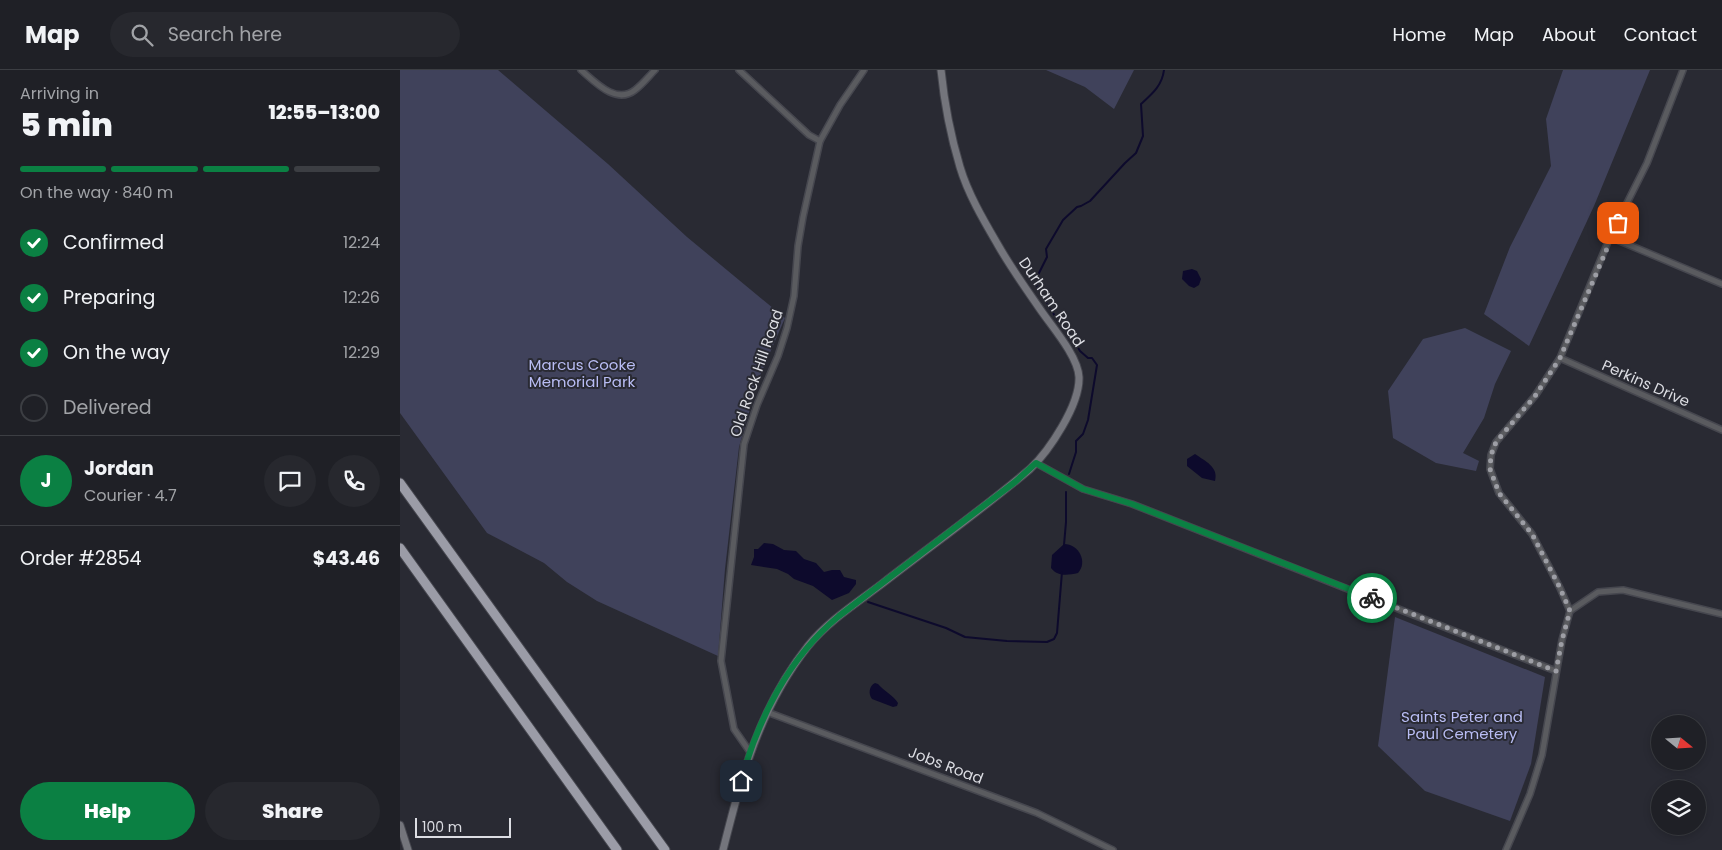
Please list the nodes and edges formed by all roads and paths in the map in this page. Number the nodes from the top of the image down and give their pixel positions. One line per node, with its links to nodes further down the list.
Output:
1 (581, 70): 2 (street)
2 (655, 70)
3 (740, 70): 7 (street)
4 (864, 70): 7 (street, Old Rock Hill Road)
5 (941, 70): 12 (main road, Durham Road)
6 (1683, 70): 8 (street)
7 (820, 141): 19 (street, Old Rock Hill Road)
8 (1610, 238): 9 (street); 10 (street)
9 (1722, 284)
10 (1560, 358): 11 (street, Perkins Drive); 15 (street)
11 (1722, 430)
12 (1036, 463): 17 (street); 18 (main road, Durham Road)
13 (400, 483): 23 (highway)
14 (400, 548): 22 (highway)
15 (1570, 611): 16 (street); 17 (street)
16 (1722, 614)
17 (1556, 671): 26 (street)
18 (767, 712): 19 (main road, Durham Road); 25 (street, Jobs Road)
19 (750, 752): 24 (main road, Durham Road)
20 (400, 825): 21 (main road)
21 (408, 850)
22 (617, 850)
23 (665, 850)
24 (722, 850)
25 (1113, 850)
26 (1506, 850)

